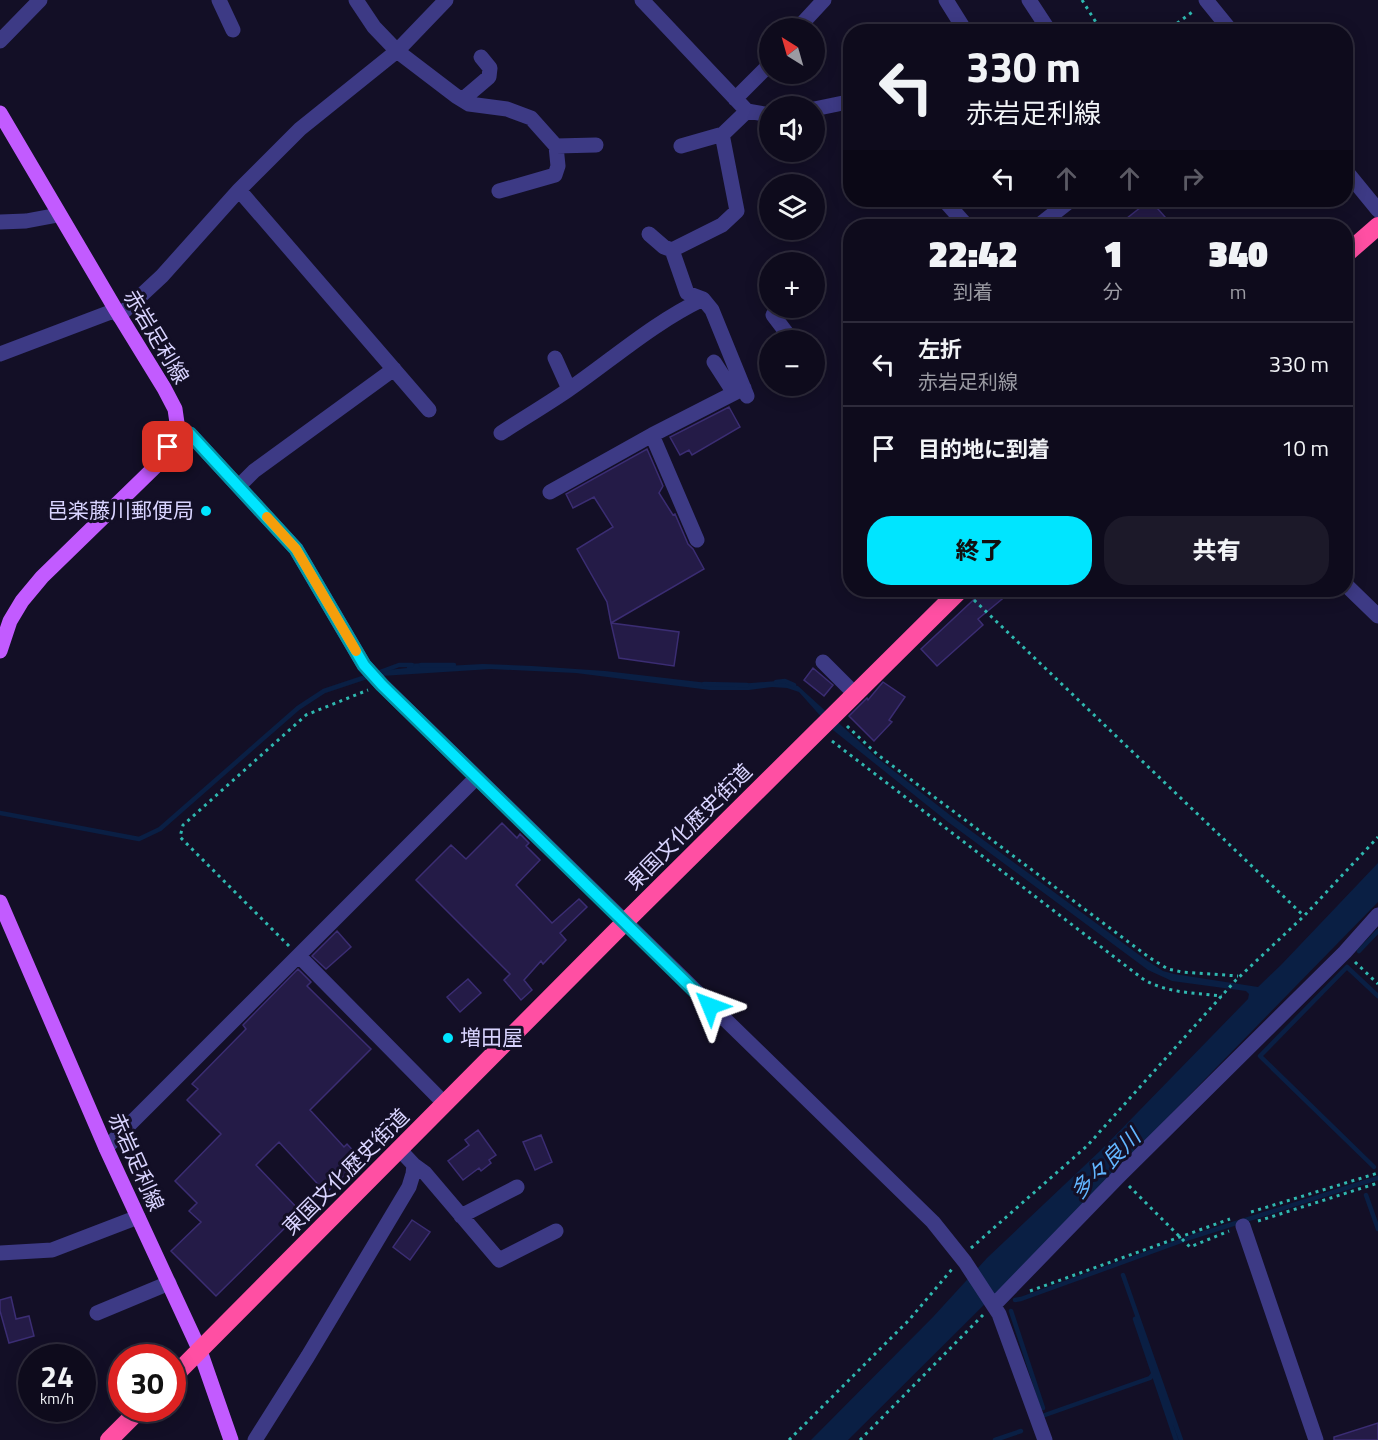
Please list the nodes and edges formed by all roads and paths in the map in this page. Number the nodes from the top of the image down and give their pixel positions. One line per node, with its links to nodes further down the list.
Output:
1 (40, 0): 18 (street)
2 (219, 0): 17 (street)
3 (356, 0): 19 (street)
4 (446, 0): 19 (street)
5 (642, 0): 22 (street)
6 (824, 0): 11 (street)
7 (946, 0): 12 (street)
8 (1029, 0): 13 (street)
9 (1082, 0): 14 (path)
10 (1207, 1): 15 (path); 16 (street)
11 (807, 18)
12 (961, 24)
13 (1045, 24)
14 (1097, 24)
15 (1176, 24)
16 (1226, 24)
17 (233, 30)
18 (0, 41)
19 (397, 51): 23 (street); 34 (street)
20 (482, 57): 23 (street)
21 (759, 75): 22 (street)
22 (735, 99): 26 (street)
23 (462, 100): 31 (street)
24 (843, 103): 25 (street)
25 (825, 107)
26 (747, 111): 28 (street); 29 (street)
27 (0, 113): 39 (main road, 赤岩足利線)
28 (759, 113)
29 (722, 134): 32 (street); 46 (street)
30 (596, 145): 31 (street)
31 (556, 146): 35 (street)
32 (681, 146)
33 (1353, 180): 38 (street)
34 (239, 190): 48 (street); 54 (street)
35 (499, 191)
36 (950, 207): 40 (street)
37 (1062, 207): 41 (street)
38 (1378, 210)
39 (58, 215): 42 (street); 48 (main road, 赤岩足利線)
40 (961, 219)
41 (1047, 219)
42 (0, 222)
43 (1378, 226): 45 (highway)
44 (649, 234): 46 (street)
45 (1353, 248)
46 (672, 250): 47 (street)
47 (703, 299): 55 (street); 56 (street)
48 (118, 313): 51 (street); 58 (main road, 赤岩足利線)
49 (774, 318): 50 (street)
50 (784, 330)
51 (0, 354)
52 (555, 358): 55 (street)
53 (714, 362): 56 (street)
54 (394, 369): 57 (street); 61 (street)
55 (569, 389): 59 (street)
56 (742, 392): 60 (street)
57 (429, 410)
58 (178, 430): 61 (street); 68 (main road)
59 (501, 433)
60 (652, 435): 62 (street); 63 (street)
61 (238, 486): 70 (street)
62 (550, 492)
63 (697, 540)
64 (1353, 592): 67 (street)
65 (963, 597): 71 (highway, 東国文化歴史街道)
66 (969, 597): 77 (path)
67 (1378, 616)
68 (0, 651)
69 (823, 662): 71 (street)
70 (382, 685): 73 (street); 80 (path)
71 (855, 694): 72 (highway, 東国文化歴史街道)
72 (827, 723): 78 (highway, 東国文化歴史街道); 81 (path); 83 (path)
73 (476, 778): 78 (street); 80 (street)
74 (1378, 837): 77 (path)
75 (0, 902): 85 (main road, 赤岩足利線)
76 (1378, 915): 79 (street)
77 (1304, 916): 81 (path)
78 (624, 923): 84 (highway, 東国文化歴史街道); 95 (street)
79 (1345, 952): 82 (path); 97 (street)
80 (298, 956): 84 (street); 85 (street)
81 (1240, 975): 83 (path)
82 (1378, 984)
83 (1222, 996): 95 (path)
84 (445, 1104): 86 (highway, 東国文化歴史街道)
85 (106, 1148): 91 (main road, 赤岩足利線)
86 (400, 1150): 87 (street); 100 (highway, 東国文化歴史街道)
87 (414, 1165): 90 (street); 105 (street)
88 (1378, 1173): 92 (path)
89 (517, 1187): 90 (street)
90 (461, 1216): 93 (street)
91 (138, 1217): 94 (street); 96 (main road, 赤岩足利線)
92 (1243, 1218): 97 (path); 109 (street)
93 (556, 1231)
94 (0, 1253)
95 (963, 1259): 98 (street); 106 (path)
96 (169, 1283): 99 (street); 100 (main road, 赤岩足利線)
97 (1014, 1285): 98 (street)
98 (992, 1303): 107 (path); 108 (street)
99 (97, 1313)
100 (200, 1351): 101 (highway, 東国文化歴史街道); 104 (main road, 赤岩足利線)
101 (186, 1364)
102 (127, 1422): 103 (highway)
103 (109, 1440)
104 (231, 1440)
105 (255, 1440)
106 (789, 1440)
107 (860, 1440)
108 (1045, 1440)
109 (1316, 1440)

